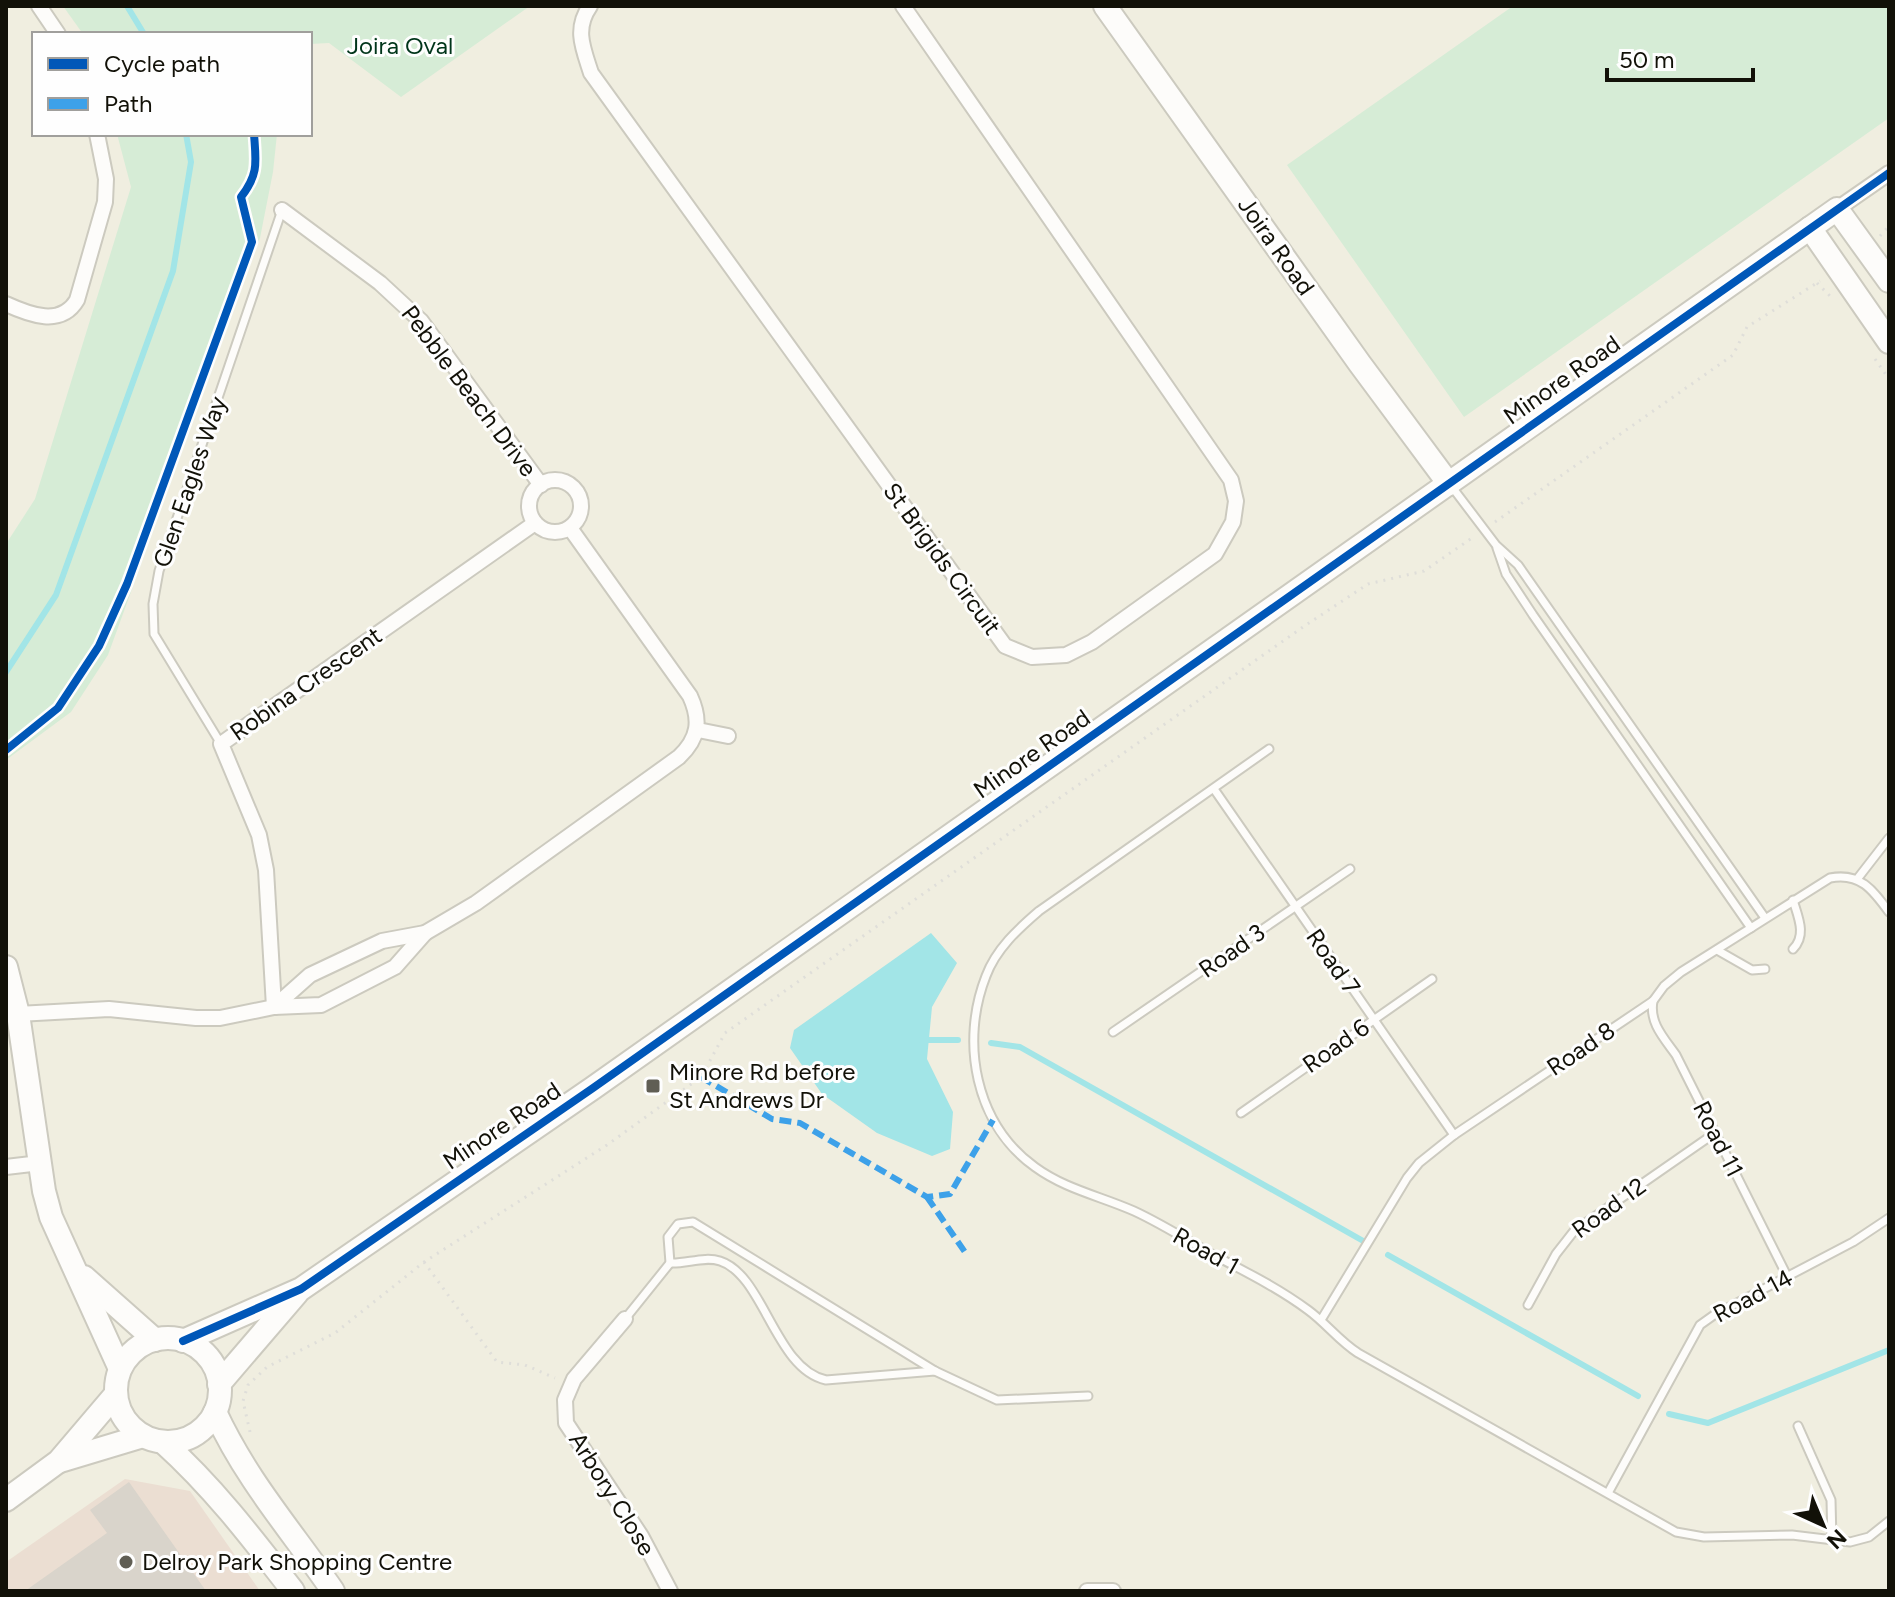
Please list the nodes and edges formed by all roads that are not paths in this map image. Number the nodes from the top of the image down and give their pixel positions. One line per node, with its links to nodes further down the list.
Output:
1 (39, 6): 5 (street)
2 (590, 6): 3 (street, St Brigids Circuit)
3 (903, 6)
4 (1105, 6): 14 (street, Joira Road)
5 (57, 32)
6 (97, 136): 12 (street)
7 (1889, 173): 8 (street, Minore Road)
8 (1837, 209): 10 (street, Minore Road); 11 (street)
9 (282, 210): 15 (street, Pebble Beach Drive); 23 (lane, Glen Eagles Way)
10 (1810, 228): 13 (street); 14 (street, Minore Road)
11 (1889, 281)
12 (6, 304)
13 (1889, 342)
14 (1449, 484): 18 (lane); 54 (street, Minore Road)
15 (541, 485): 16 (street); 17 (street)
16 (535, 523): 17 (street); 23 (street, Robina Crescent)
17 (570, 528): 21 (street)
18 (1496, 545): 19 (lane); 20 (lane)
19 (1547, 605): 20 (lane); 32 (lane)
20 (1533, 615): 33 (lane)
21 (698, 730): 22 (street); 34 (street)
22 (728, 736)
23 (221, 744): 41 (street, Robina Crescent)
24 (1269, 749): 25 (lane, Road 1)
25 (1214, 789): 30 (lane, Road 7); 57 (lane, Road 1)
26 (1889, 838): 28 (lane)
27 (1350, 869): 30 (lane, Road 3)
28 (1858, 878): 29 (lane, Road 8); 31 (lane)
29 (1793, 900): 32 (lane, Road 8); 35 (lane)
30 (1295, 907): 43 (lane, Road 7); 44 (lane, Road 3)
31 (1889, 912)
32 (1765, 918): 33 (lane, Road 8)
33 (1751, 928): 36 (lane, Road 8)
34 (425, 933): 41 (street); 41 (street)
35 (1793, 949)
36 (1717, 950): 38 (lane); 40 (lane, Road 8)
37 (6, 967): 42 (street)
38 (1765, 969)
39 (1432, 979): 43 (lane, Road 6)
40 (1653, 1001): 46 (lane, Road 11); 47 (lane, Road 8)
41 (274, 1007): 42 (street)
42 (18, 1014): 48 (street)
43 (1373, 1020): 45 (lane, Road 6); 47 (lane, Road 7)
44 (1113, 1032)
45 (1241, 1113)
46 (1715, 1133): 53 (lane, Road 11); 55 (lane, Road 12)
47 (1454, 1135): 57 (lane, Road 8)
48 (40, 1163): 49 (street); 52 (street)
49 (6, 1167)
50 (1889, 1218): 53 (lane, Road 14)
51 (670, 1263): 56 (lane); 61 (lane); 61 (lane)
52 (77, 1271): 58 (street); 60 (street)
53 (1788, 1278): 69 (lane, Road 14)
54 (301, 1289): 59 (street, Minore Road); 62 (street, Minore Road)
55 (1528, 1305)
56 (625, 1319): 75 (street, Arbory Close)
57 (1321, 1320): 69 (lane, Road 1)
58 (155, 1340): 59 (street); 60 (street)
59 (183, 1341): 62 (street)
60 (120, 1369): 63 (street)
61 (935, 1371): 64 (lane)
62 (219, 1384): 65 (street)
63 (116, 1394): 67 (street); 68 (street)
64 (1088, 1396)
65 (215, 1412): 67 (street); 74 (street)
66 (1798, 1426): 72 (lane)
67 (153, 1439): 68 (street); 73 (street)
68 (59, 1461): 70 (street)
69 (1608, 1493): 72 (lane, Road 1)
70 (6, 1500)
71 (1889, 1521): 72 (lane, Road 1)
72 (1832, 1540)
73 (293, 1591)
74 (333, 1591)
75 (670, 1591)
76 (1087, 1591): 77 (street)
77 (1113, 1591)

